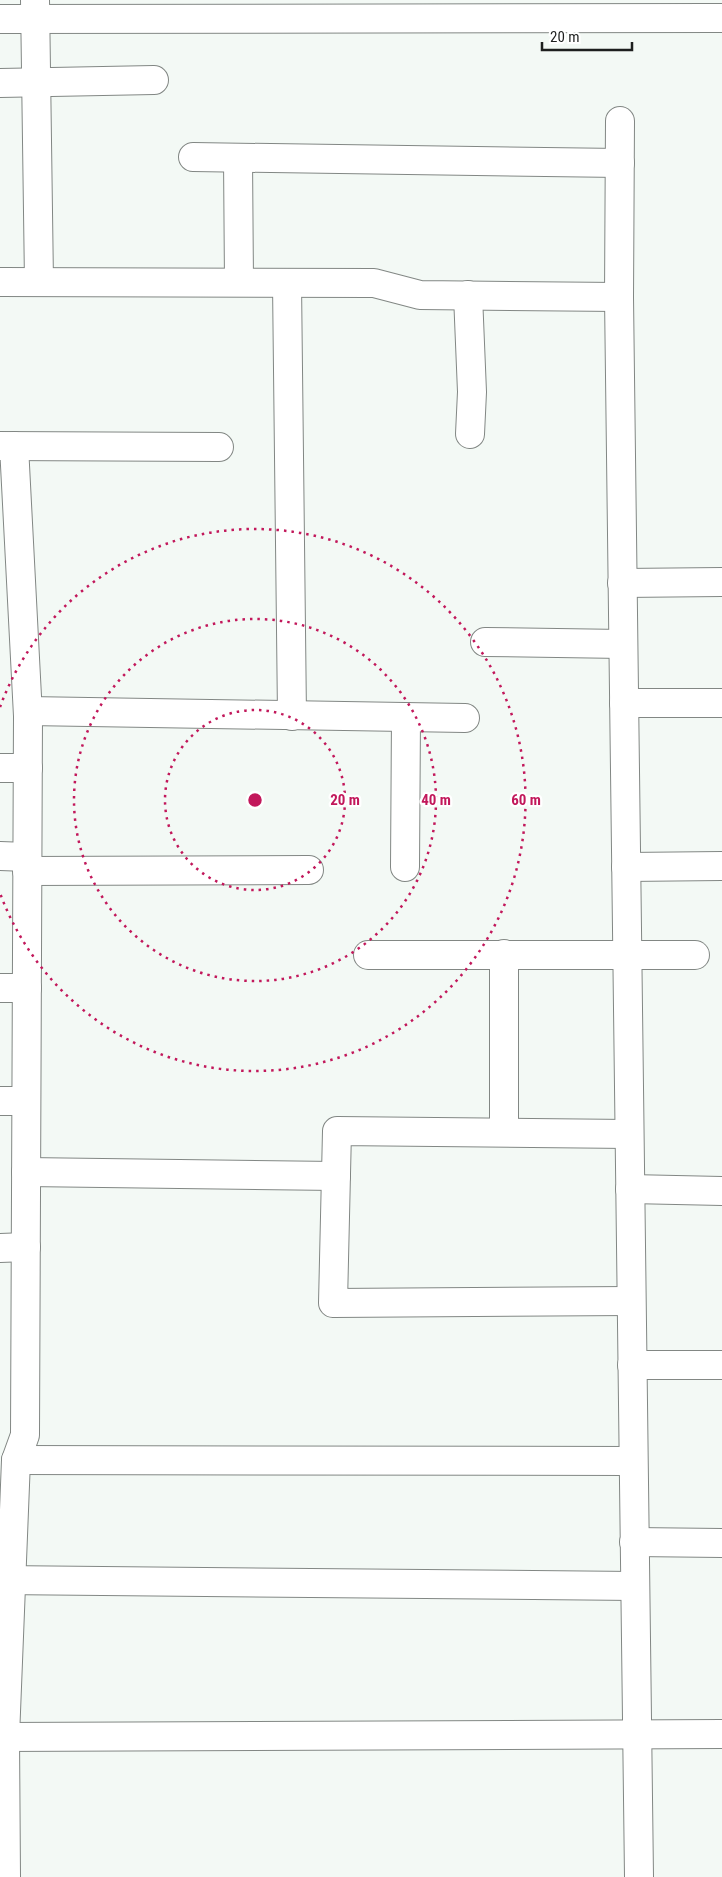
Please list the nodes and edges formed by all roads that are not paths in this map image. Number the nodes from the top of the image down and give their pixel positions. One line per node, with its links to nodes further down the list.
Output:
1 (35, 10): 2 (street); 3 (street); 6 (street)
2 (702, 12)
3 (0, 19)
4 (154, 80): 6 (street)
5 (0, 83): 6 (street)
6 (36, 83): 12 (street)
7 (620, 121): 10 (street)
8 (193, 157): 9 (street)
9 (238, 158): 10 (street); 13 (street)
10 (620, 163): 16 (street)
11 (0, 282): 12 (street)
12 (39, 282): 13 (street)
13 (239, 282): 14 (street)
14 (287, 283): 15 (street); 28 (street)
15 (468, 295): 16 (street); 17 (street)
16 (619, 297): 21 (street)
17 (470, 434)
18 (7, 446): 19 (street); 22 (street)
19 (219, 447)
20 (722, 582): 21 (street)
21 (622, 583): 24 (street)
22 (11, 587): 27 (street)
23 (484, 642): 24 (street)
24 (623, 644): 25 (street)
25 (624, 703): 26 (street); 37 (street)
26 (722, 703)
27 (28, 711): 28 (street); 32 (street)
28 (292, 716): 29 (street)
29 (406, 717): 30 (street); 36 (street)
30 (465, 718)
31 (0, 768): 32 (street)
32 (28, 768): 34 (street)
33 (0, 856): 34 (street)
34 (28, 864): 38 (street); 44 (street)
35 (722, 866): 37 (street)
36 (405, 867)
37 (626, 867): 41 (street)
38 (309, 870)
39 (368, 954): 40 (street)
40 (504, 954): 41 (street); 46 (street)
41 (627, 954): 42 (street); 47 (street)
42 (695, 955)
43 (0, 988): 44 (street)
44 (27, 988): 45 (street)
45 (13, 1101): 48 (street)
46 (504, 1132): 47 (street); 49 (street)
47 (629, 1134): 50 (street)
48 (26, 1172): 49 (street); 52 (street)
49 (336, 1176): 53 (street)
50 (630, 1189): 51 (street); 53 (street)
51 (722, 1191)
52 (13, 1248): 56 (street)
53 (631, 1301): 54 (street)
54 (632, 1365): 55 (street); 58 (street)
55 (722, 1366)
56 (12, 1435): 57 (street)
57 (16, 1460): 58 (street); 61 (street)
58 (633, 1461): 59 (street)
59 (634, 1542): 60 (street); 62 (street)
60 (722, 1543)
61 (5, 1580): 62 (street); 65 (street)
62 (635, 1586): 63 (street)
63 (636, 1734): 64 (street); 65 (street); 67 (street)
64 (722, 1734)
65 (2, 1737): 66 (street)
66 (6, 1877)
67 (639, 1877)

